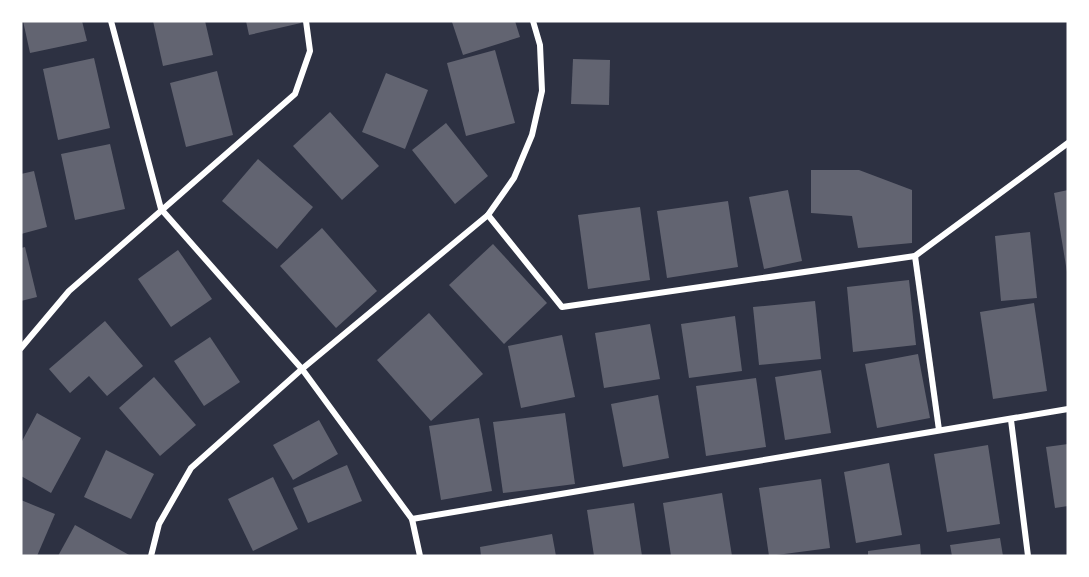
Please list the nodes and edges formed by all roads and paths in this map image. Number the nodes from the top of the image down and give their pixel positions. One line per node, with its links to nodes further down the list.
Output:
1 (111, 21): 5 (street)
2 (306, 21): 5 (street)
3 (533, 21): 6 (street)
4 (1068, 143): 7 (street)
5 (161, 209): 8 (street); 9 (street)
6 (488, 215): 7 (street); 9 (street)
7 (915, 256): 12 (street)
8 (21, 348)
9 (302, 369): 13 (street); 14 (street)
10 (1068, 410): 11 (street)
11 (1011, 420): 12 (street); 16 (street)
12 (939, 430): 13 (street)
13 (412, 519): 15 (street)
14 (151, 556)
15 (420, 556)
16 (1028, 556)

